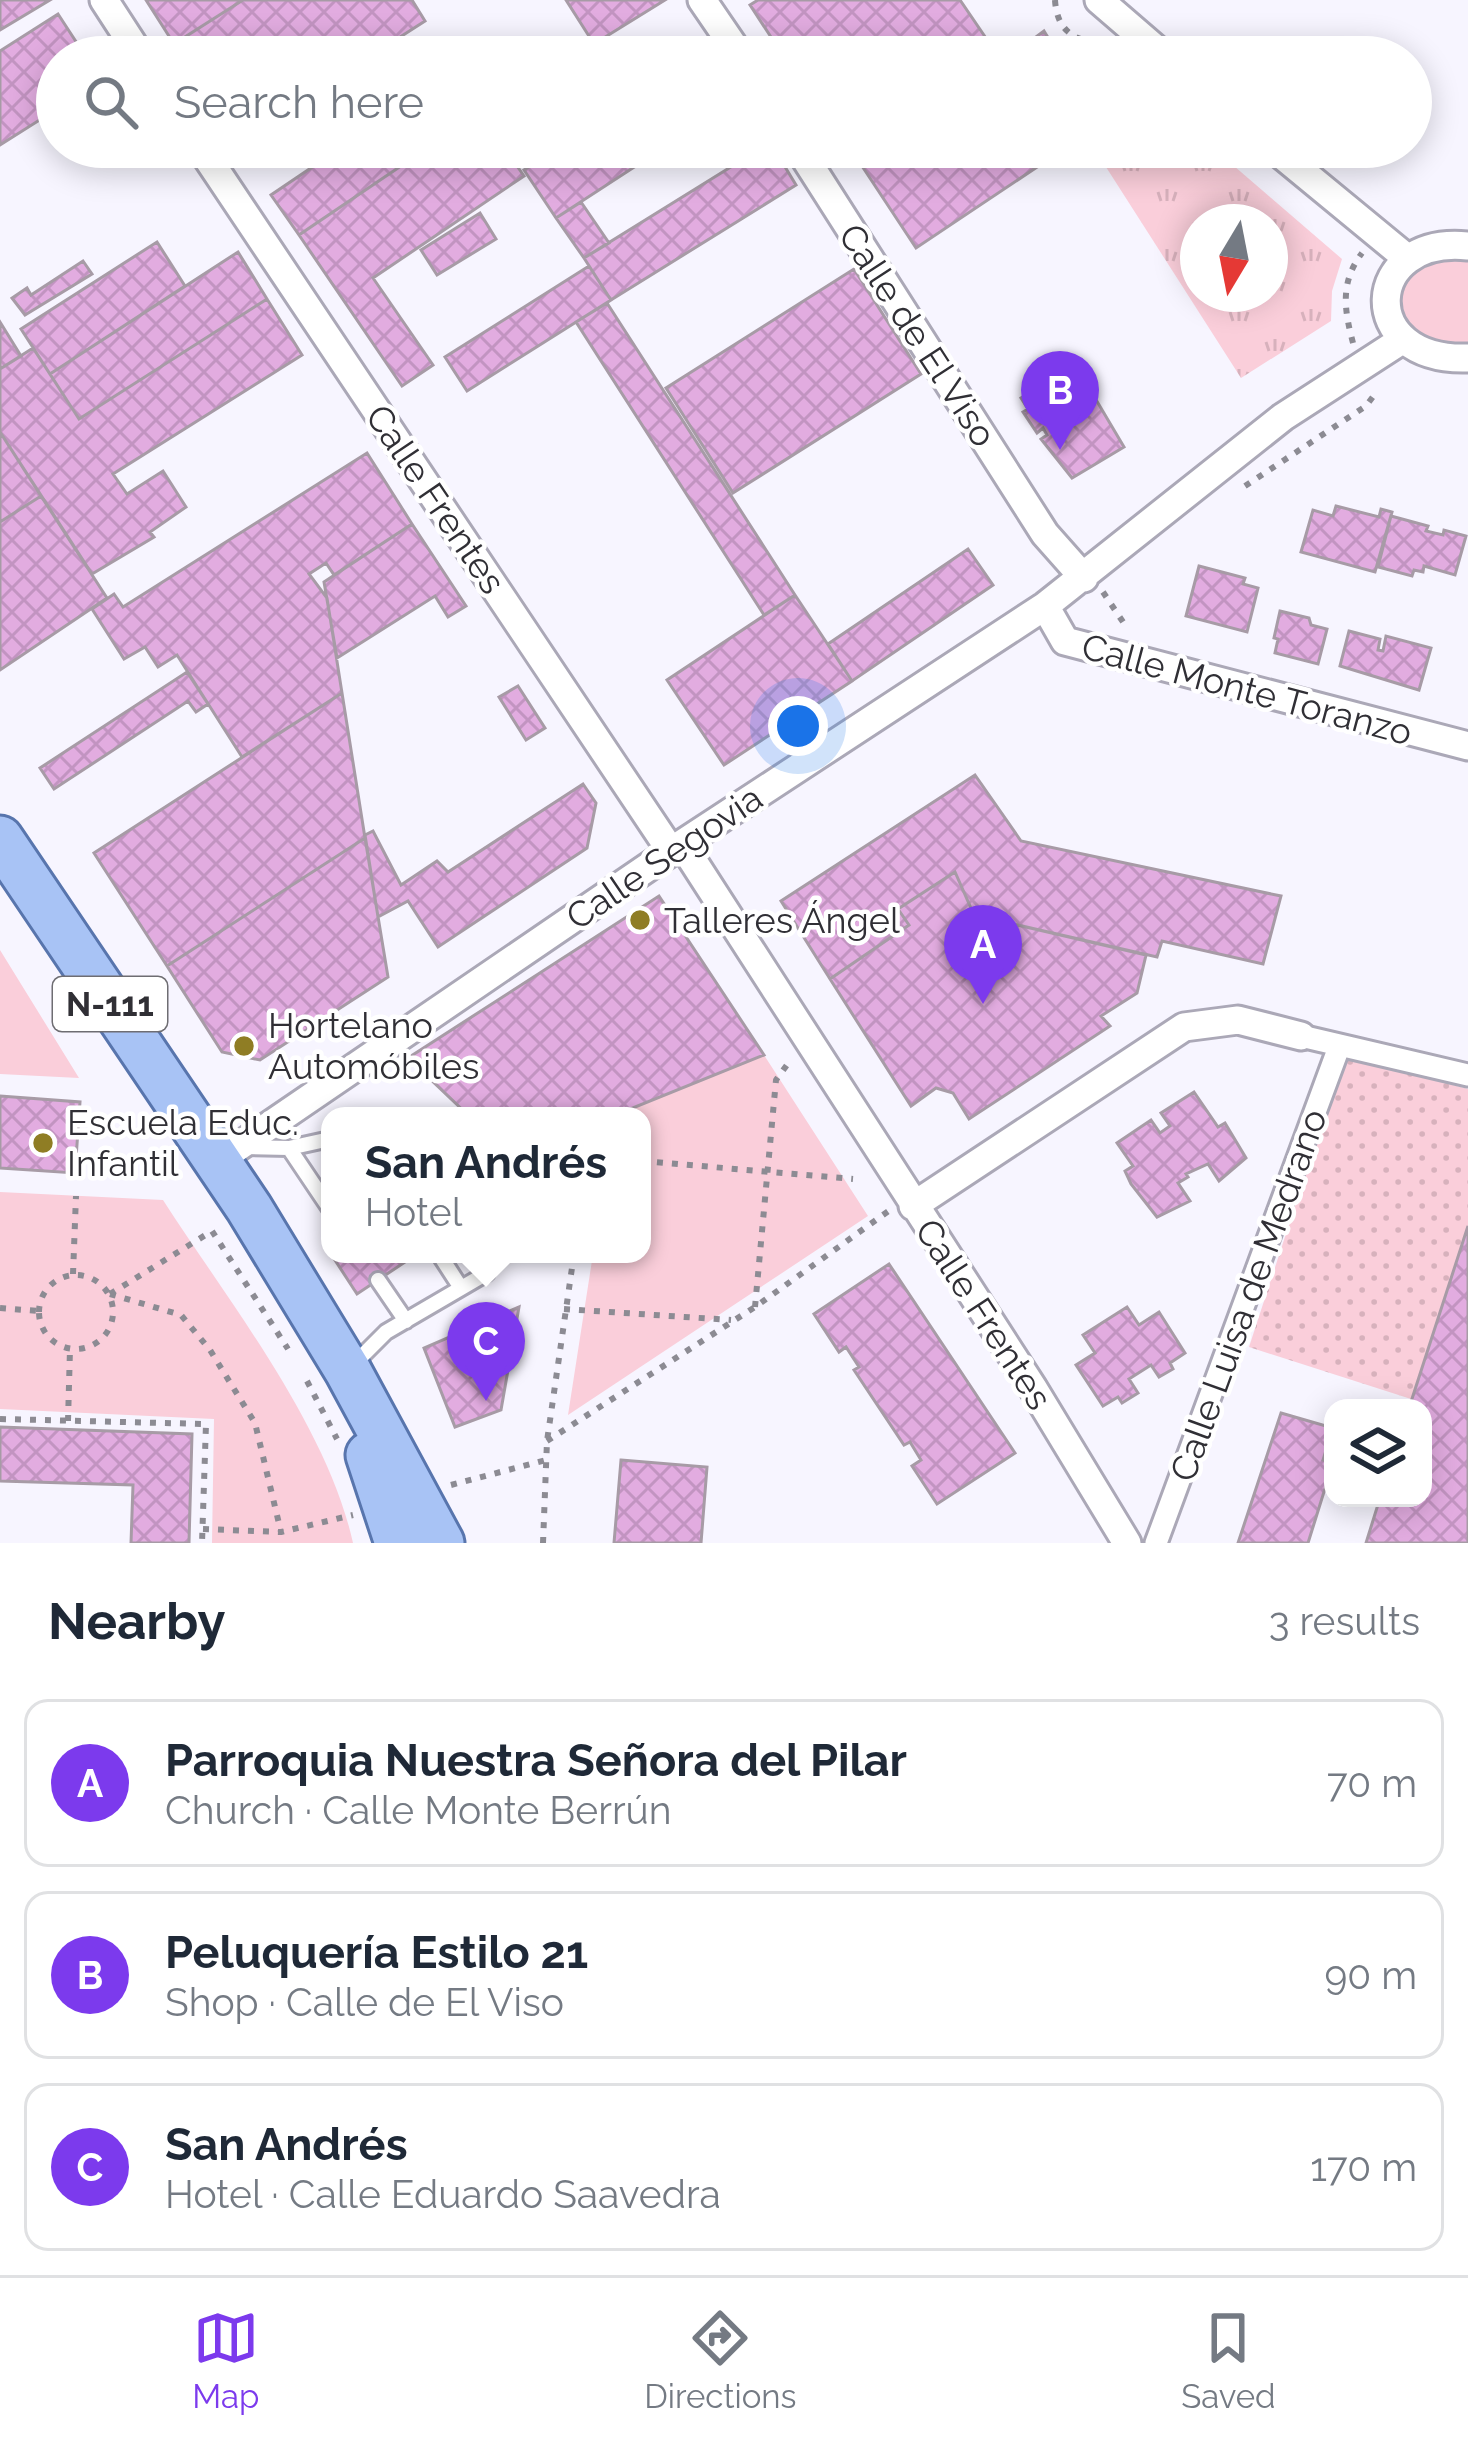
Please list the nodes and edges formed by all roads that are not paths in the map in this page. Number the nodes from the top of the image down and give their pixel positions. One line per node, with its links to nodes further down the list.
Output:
1 (104, 0): 4 (street)
2 (702, 0): 5 (street)
3 (1099, 0): 6 (street)
4 (127, 36)
5 (727, 36)
6 (1141, 36)
7 (214, 168): 18 (street, Calle Frentes)
8 (811, 168): 14 (street, Calle de El Viso)
9 (1297, 168): 11 (street)
10 (1468, 246): 11 (street)
11 (1408, 260): 12 (street)
12 (1402, 340): 13 (street); 14 (street, Calle Segovia)
13 (1468, 358)
14 (1091, 581): 15 (street, Calle Segovia)
15 (1045, 606): 16 (street, Calle Monte Toranzo); 18 (street, Calle Segovia)
16 (1468, 746)
17 (0, 839): 25 (main road, N-111)
18 (677, 848): 25 (street, Calle Segovia); 27 (street, Calle Frentes)
19 (0, 864): 34 (main road)
20 (1300, 1036): 21 (street); 27 (street)
21 (1339, 1047): 22 (street); 37 (street, Calle Luisa de Medrano)
22 (1468, 1075)
23 (321, 1141): 24 (lane)
24 (289, 1148): 25 (lane); 26 (lane)
25 (227, 1154): 33 (main road, N-111)
26 (321, 1195)
27 (910, 1201): 36 (street, Calle Frentes)
28 (445, 1263): 31 (lane)
29 (482, 1263): 31 (lane)
30 (378, 1280): 32 (lane)
31 (461, 1288): 32 (lane)
32 (406, 1321): 33 (lane)
33 (326, 1373): 34 (main road)
34 (401, 1513): 35 (main road)
35 (442, 1543)
36 (1127, 1543)
37 (1156, 1543)

